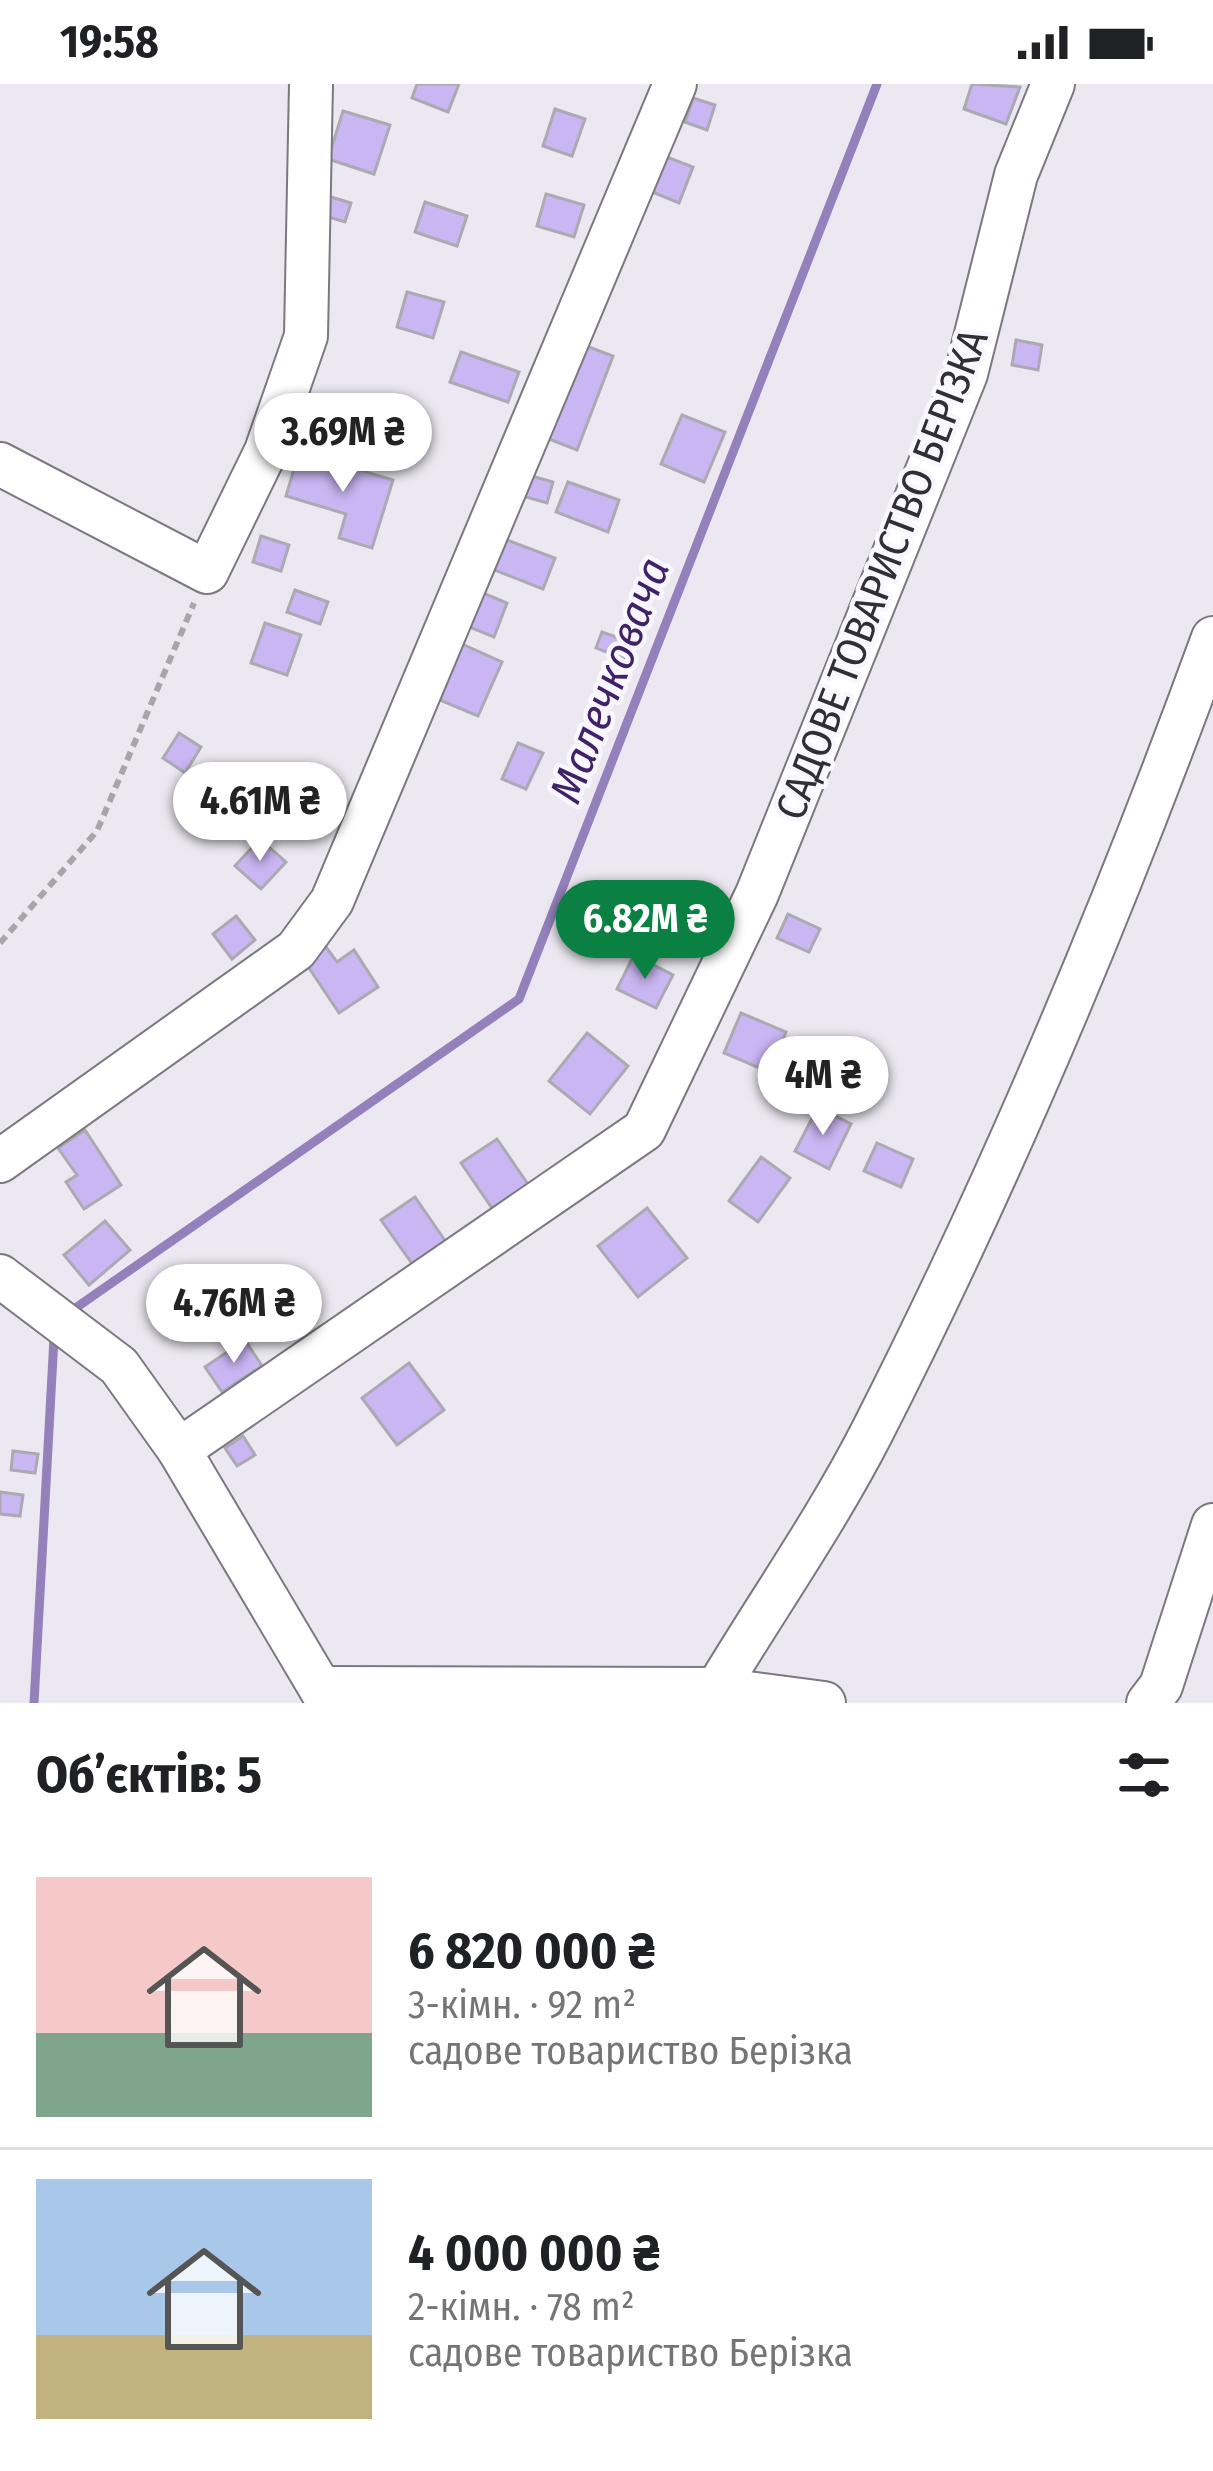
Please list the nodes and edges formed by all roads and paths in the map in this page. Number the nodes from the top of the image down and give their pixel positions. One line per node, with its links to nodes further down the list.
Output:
1 (311, 84): 5 (street)
2 (675, 84): 8 (street)
3 (1053, 84): 10 (street, САДОВЕ ТОВАРИСТВО БЕРІЗКА)
4 (0, 464): 5 (street)
5 (207, 572): 7 (path)
6 (1213, 638): 12 (street)
7 (0, 943)
8 (0, 1161)
9 (0, 1276): 10 (street)
10 (179, 1450): 13 (street)
11 (1213, 1526): 15 (street)
12 (717, 1689): 13 (street); 14 (street)
13 (325, 1695)
14 (824, 1703)
15 (1148, 1703)

